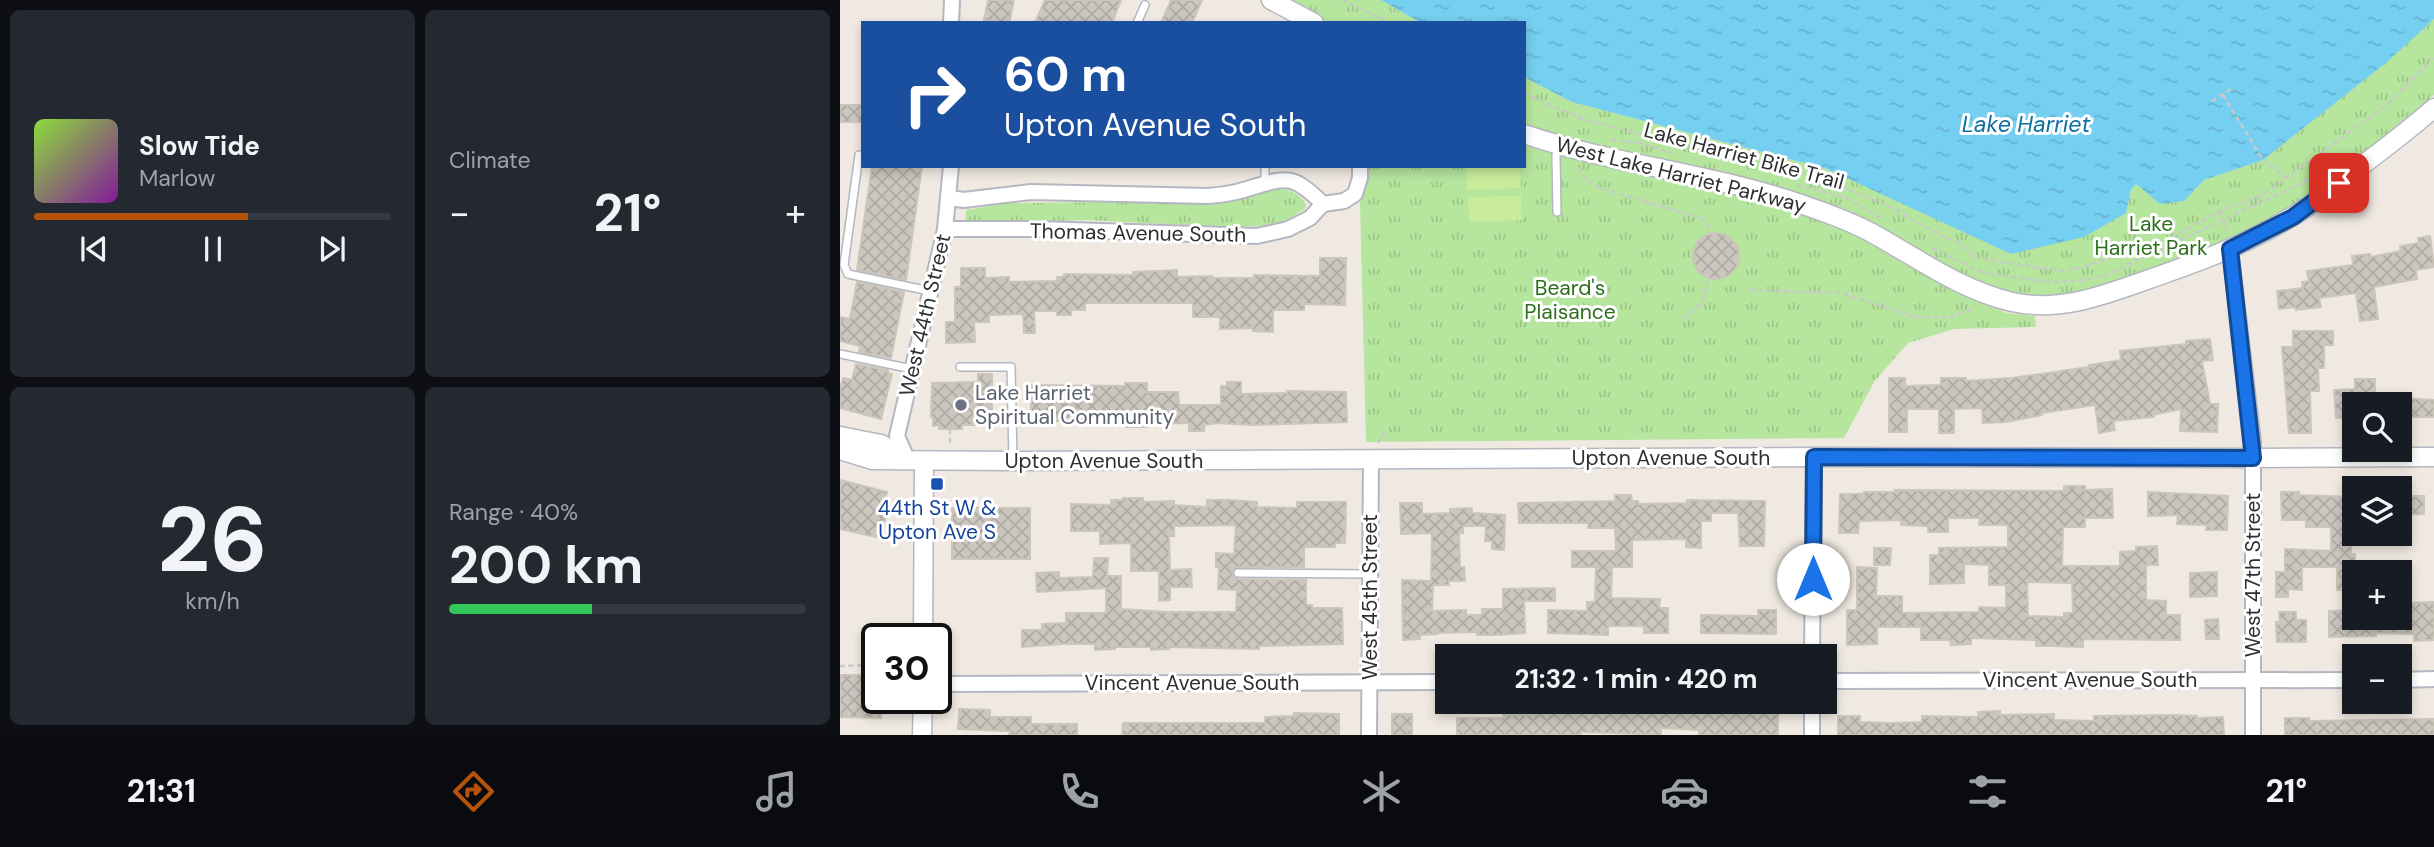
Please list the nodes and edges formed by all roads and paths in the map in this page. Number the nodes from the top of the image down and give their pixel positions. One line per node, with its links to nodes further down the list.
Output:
1 (952, 0): 5 (street)
2 (1271, 0): 7 (street)
3 (1342, 0): 8 (path)
4 (1145, 5): 6 (lane)
5 (951, 21)
6 (1138, 21)
7 (1310, 21)
8 (1385, 21)
9 (2432, 59): 25 (path)
10 (2233, 88): 12 (path)
11 (1526, 94): 29 (path)
12 (2223, 95): 13 (path); 25 (path)
13 (2212, 101)
14 (2434, 108): 36 (street, West Lake Harriet Parkway)
15 (1526, 135): 17 (street, West Lake Harriet Parkway)
16 (1604, 139): 19 (path, Lake Harriet Bike Trail)
17 (1560, 145): 30 (lane); 40 (street, West Lake Harriet Parkway)
18 (859, 155): 38 (lane)
19 (1679, 156)
20 (1578, 162): 34 (path)
21 (951, 168): 27 (street, West 44th Street)
22 (1360, 168): 28 (street, Thomas Avenue South)
23 (2331, 168): 31 (path)
24 (1265, 174): 27 (street, Thomas Avenue South); 28 (street, Thomas Avenue South)
25 (2287, 178): 29 (path)
26 (1796, 184): 32 (path, Lake Harriet Bike Trail)
27 (949, 198): 33 (street, West 44th Street)
28 (1323, 204): 33 (street, Thomas Avenue South)
29 (2220, 211): 31 (path)
30 (1557, 212)
31 (2222, 219): 35 (path)
32 (1889, 224)
33 (944, 229): 38 (street, West 44th Street)
34 (1711, 234)
35 (1923, 243)
36 (2230, 249): 40 (street, West Lake Harriet Parkway); 53 (street, West 47th Street)
37 (1707, 279): 41 (path)
38 (930, 290): 44 (street, West 44th Street)
39 (1750, 290): 40 (path)
40 (1983, 292)
41 (1683, 318)
42 (840, 354): 44 (lane)
43 (960, 367): 55 (lane)
44 (912, 369): 54 (street, West 44th Street)
45 (1386, 428): 50 (path)
46 (950, 429): 48 (path)
47 (840, 436): 54 (street)
48 (950, 446)
49 (840, 450): 54 (street, Upton Avenue South)
50 (1374, 452): 51 (street, Upton Avenue South); 55 (street, Upton Avenue South); 57 (street, West 45th Street)
51 (1814, 457): 53 (street, Upton Avenue South); 59 (street)
52 (2434, 457): 53 (street, Upton Avenue South)
53 (2253, 458): 63 (street, West 47th Street)
54 (916, 461): 55 (street, Upton Avenue South); 58 (street, West 44th Street)
55 (1013, 461)
56 (1238, 573): 57 (lane)
57 (1370, 575): 67 (street, West 45th Street)
58 (922, 623)
59 (1812, 644)
60 (861, 665): 61 (path)
61 (840, 666)
62 (2434, 679): 65 (street)
63 (2253, 680): 64 (street, Vincent Avenue South); 66 (street, Vincent Avenue South); 75 (street, West 47th Street)
64 (2342, 680)
65 (2412, 680)
66 (1837, 681)
67 (1369, 682): 68 (street, Vincent Avenue South); 69 (street, Vincent Avenue South); 73 (street, West 45th Street)
68 (1435, 682)
69 (952, 684)
70 (923, 714): 72 (street)
71 (1812, 714): 74 (street)
72 (922, 735)
73 (1369, 735)
74 (1812, 735)
75 (2253, 735)

